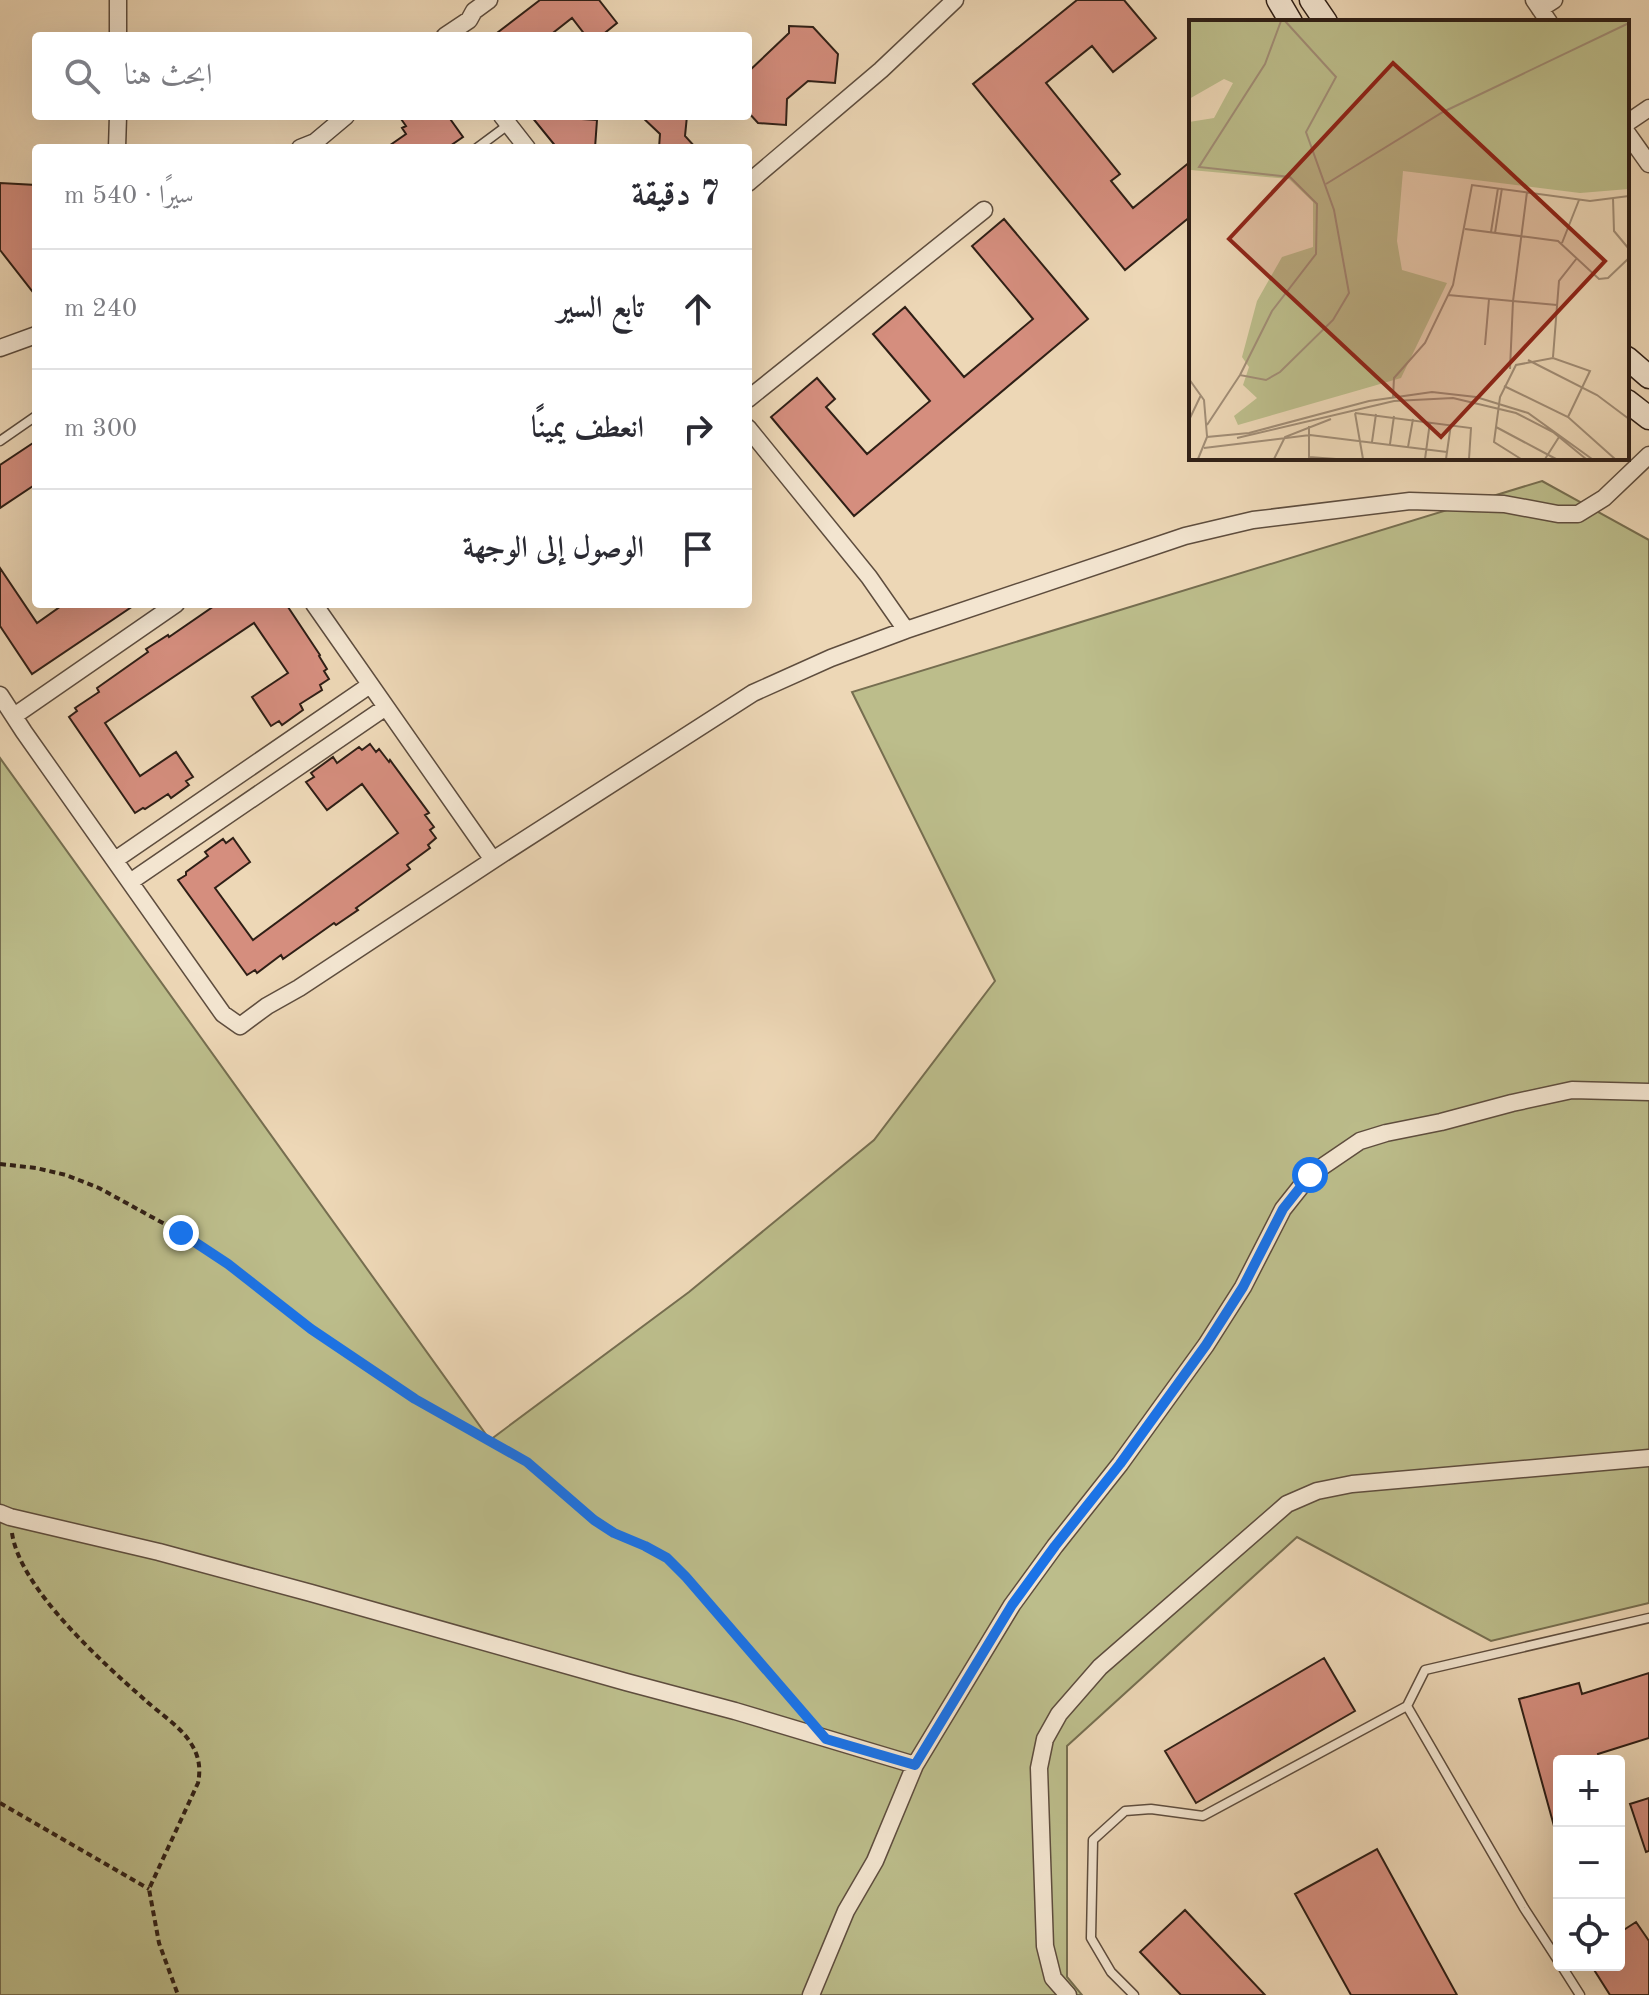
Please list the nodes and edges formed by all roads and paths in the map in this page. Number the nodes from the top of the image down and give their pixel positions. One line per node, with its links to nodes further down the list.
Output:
1 (118, 0): 8 (street)
2 (489, 0): 9 (street)
3 (955, 0): 21 (street)
4 (1278, 0): 6 (main road)
5 (1311, 0): 7 (main road)
6 (1290, 20)
7 (1325, 20)
8 (118, 32)
9 (451, 32)
10 (1649, 108): 14 (street)
11 (118, 120): 16 (street)
12 (341, 120): 17 (street)
13 (505, 120): 18 (lane); 19 (street)
14 (1629, 122)
15 (1629, 136): 20 (street)
16 (117, 144)
17 (310, 144)
18 (481, 144)
19 (524, 144)
20 (1649, 164)
21 (752, 180)
22 (984, 210): 27 (street)
23 (32, 336): 24 (street)
24 (0, 348)
25 (1629, 360): 26 (main road)
26 (1649, 377)
27 (752, 396)
28 (1629, 403): 29 (main road)
29 (1649, 418)
30 (32, 419): 32 (lane)
31 (752, 433): 36 (street)
32 (0, 441)
33 (1649, 455): 36 (street)
34 (170, 608): 40 (street)
35 (317, 608): 37 (street)
36 (906, 630): 44 (street)
37 (370, 685): 39 (street); 41 (street)
38 (0, 695): 40 (street)
39 (386, 707): 42 (street); 44 (street)
40 (14, 716): 43 (street)
41 (276, 749): 42 (street); 43 (street)
42 (292, 771): 45 (street)
43 (115, 860): 45 (street)
44 (493, 860): 45 (street)
45 (130, 882)
46 (1649, 1092): 53 (street)
47 (0, 1164): 52 (path)
48 (1649, 1458): 60 (street)
49 (5, 1515): 52 (street); 55 (path)
50 (1649, 1618): 51 (lane)
51 (1407, 1706): 56 (lane); 61 (lane)
52 (826, 1739): 53 (street)
53 (915, 1765): 59 (street)
54 (0, 1803): 55 (path)
55 (149, 1889): 58 (path)
56 (1553, 1952)
57 (1565, 1971): 62 (lane)
58 (178, 1995)
59 (811, 1995)
60 (1068, 1995)
61 (1134, 1995)
62 (1580, 1995)

